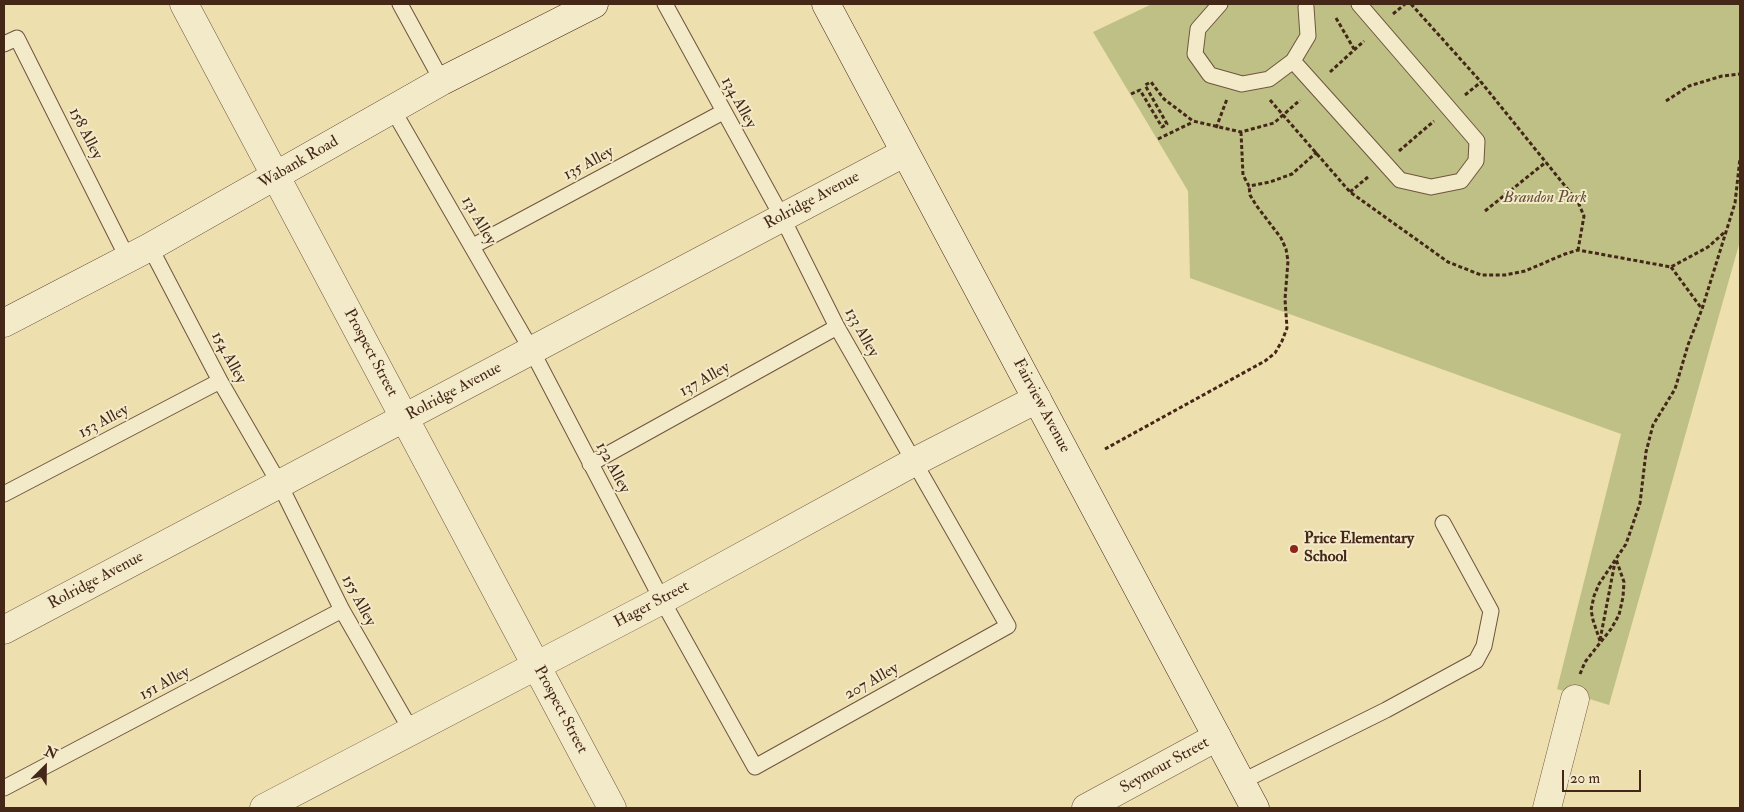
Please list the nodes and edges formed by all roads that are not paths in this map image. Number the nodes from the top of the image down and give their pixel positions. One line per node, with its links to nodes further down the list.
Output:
1 (184, 4): 15 (street, Prospect Street)
2 (400, 4): 11 (lane)
3 (594, 4): 11 (street, Wabank Road)
4 (665, 4): 13 (lane, 134 Alley)
5 (826, 4): 14 (street, Fairview Avenue)
6 (1220, 4): 10 (lane)
7 (1359, 4): 10 (lane)
8 (1307, 5): 10 (lane)
9 (4, 44): 18 (lane, 158 Alley)
10 (1293, 61)
11 (442, 81): 12 (street, Wabank Road)
12 (393, 110): 15 (street, Wabank Road); 17 (lane, 131 Alley)
13 (723, 112): 16 (lane, 134 Alley); 17 (lane, 135 Alley)
14 (904, 153): 16 (street, Rolridge Avenue); 23 (street, Fairview Avenue)
15 (277, 176): 18 (street, Wabank Road); 24 (street, Prospect Street)
16 (782, 217): 20 (lane, 133 Alley); 21 (street, Rolridge Avenue)
17 (472, 246): 21 (lane, 131 Alley)
18 (139, 253): 19 (street, Wabank Road); 22 (lane, 154 Alley)
19 (4, 323)
20 (837, 327): 25 (lane, 133 Alley); 26 (lane, 137 Alley)
21 (532, 351): 24 (street, Rolridge Avenue); 26 (lane, 132 Alley)
22 (220, 381): 27 (lane, 154 Alley); 28 (lane, 153 Alley)
23 (1037, 399): 25 (street, Hager Street); 36 (street, Fairview Avenue)
24 (405, 418): 27 (street, Rolridge Avenue); 33 (street, Prospect Street)
25 (914, 462): 30 (street, Hager Street); 30 (lane, 207 Alley)
26 (590, 464): 30 (lane, 132 Alley)
27 (279, 483): 31 (lane, 155 Alley); 32 (street, Rolridge Avenue)
28 (4, 494)
29 (1443, 523): 37 (lane)
30 (662, 600): 33 (street, Hager Street)
31 (342, 610): 35 (lane, 155 Alley); 38 (lane, 151 Alley)
32 (4, 630)
33 (536, 666): 35 (street, Hager Street); 40 (street, Prospect Street)
34 (1575, 699): 43 (street)
35 (412, 732): 39 (street, Hager Street)
36 (1217, 737): 37 (street, Fairview Avenue); 41 (street, Seymour Street)
37 (1241, 782): 42 (street, Fairview Avenue)
38 (4, 788)
39 (264, 808)
40 (612, 808)
41 (1086, 808)
42 (1255, 808)
43 (1547, 808)

